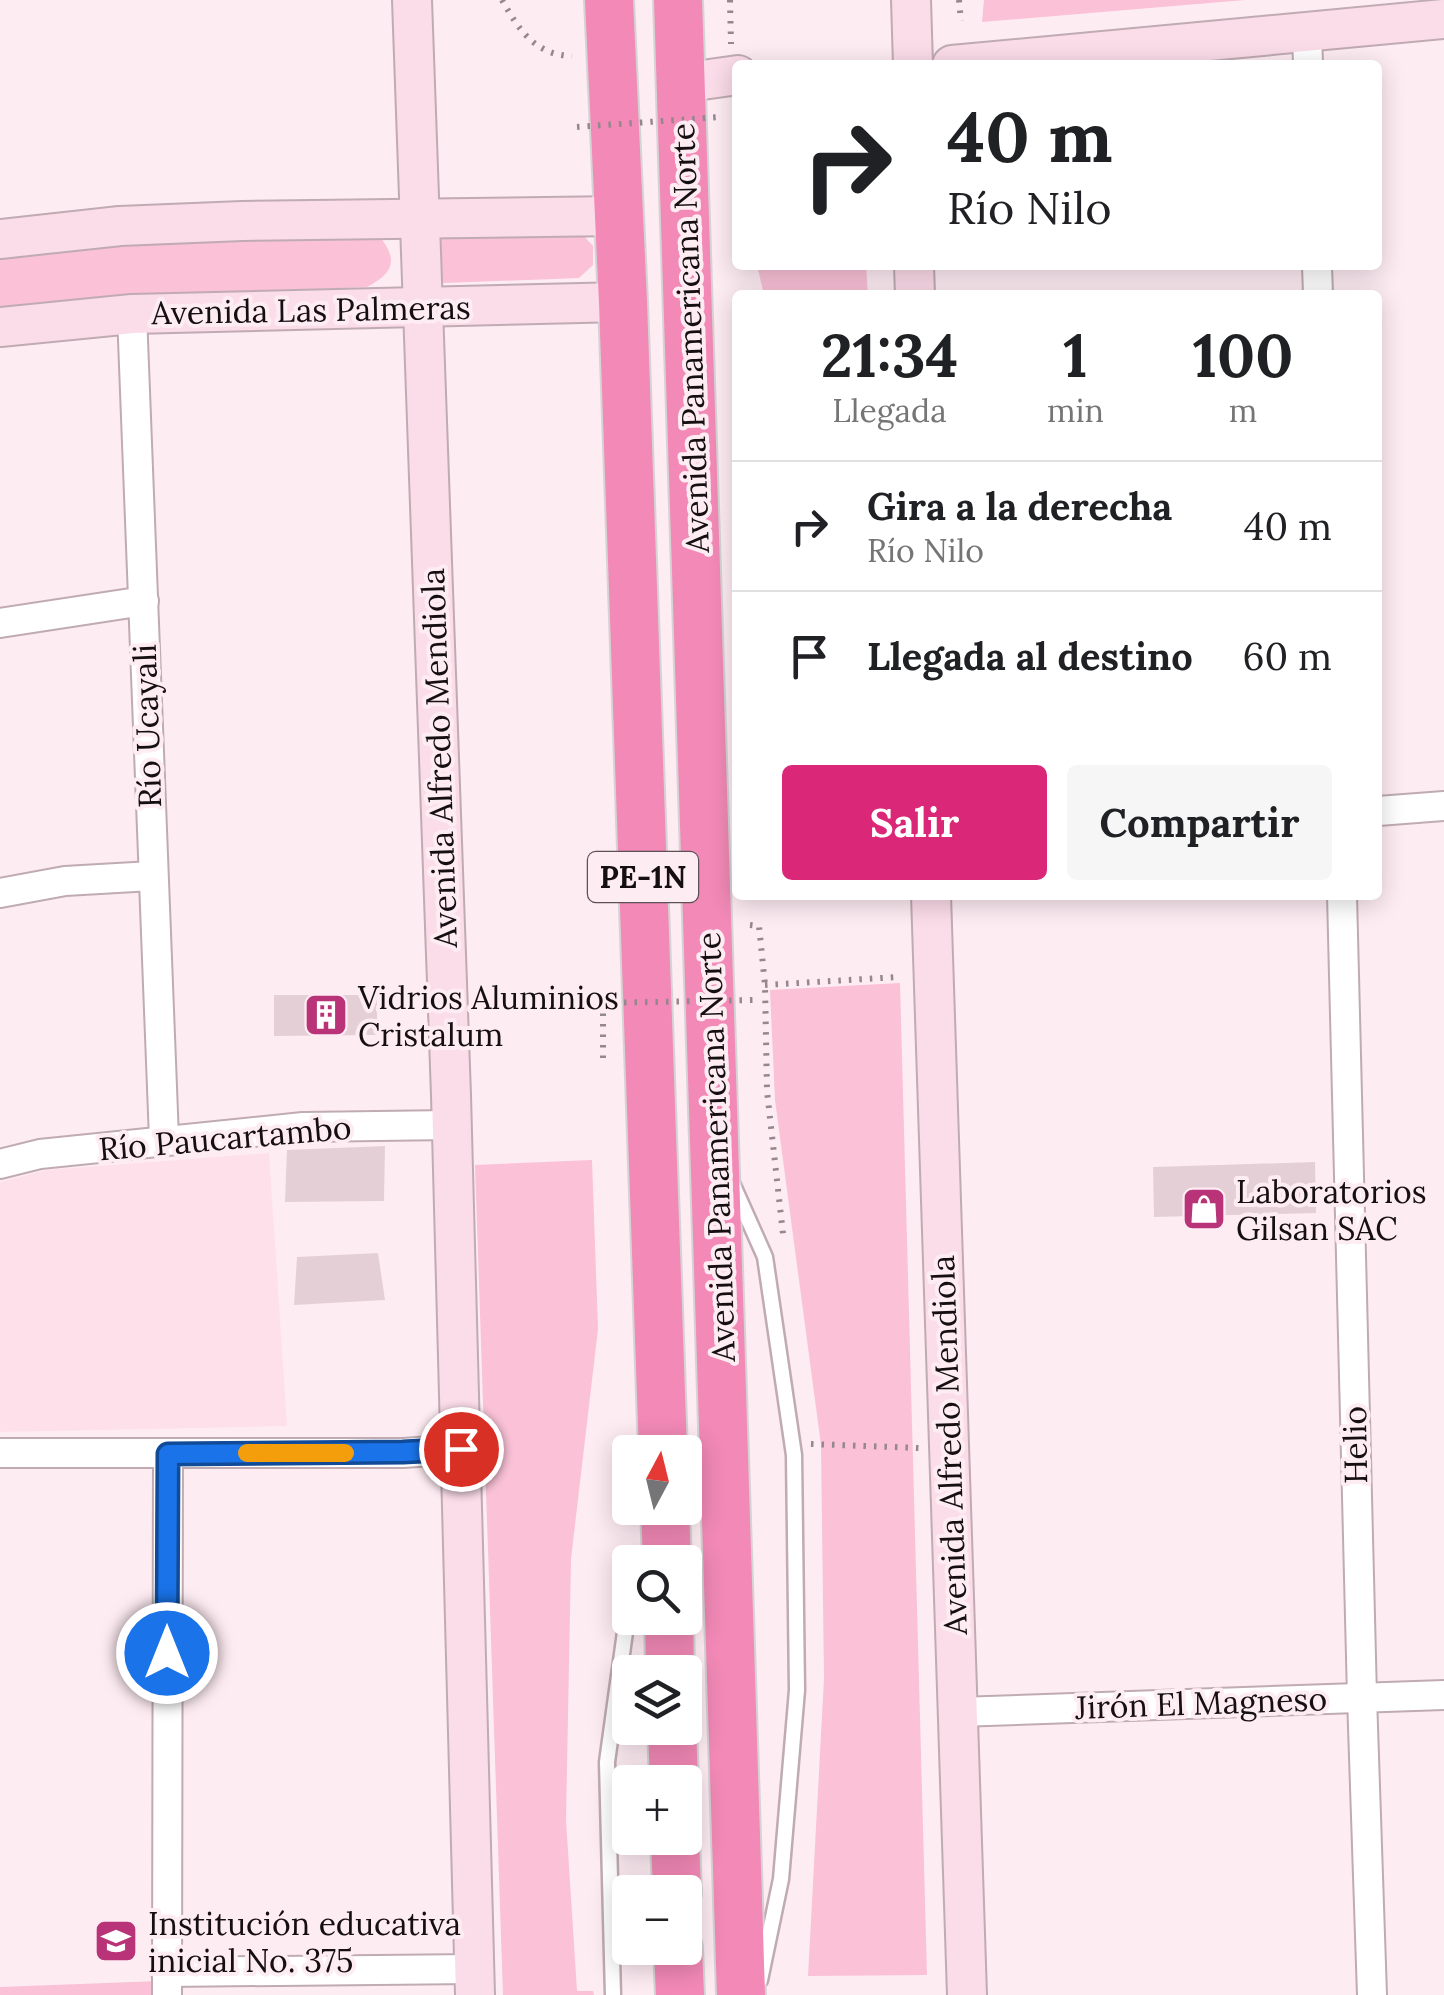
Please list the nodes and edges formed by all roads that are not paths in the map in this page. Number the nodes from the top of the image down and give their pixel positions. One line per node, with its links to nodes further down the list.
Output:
1 (412, 0): 13 (main road, Avenida Alfredo Mendiola)
2 (609, 0): 12 (highway, Avenida Panamericana Norte / PE-1N)
3 (678, 0): 11 (highway, Avenida Panamericana Norte / PE-1N)
4 (910, 0): 8 (main road)
5 (1270, 0): 7 (main road)
6 (1444, 19): 7 (main road)
7 (1308, 48): 9 (main road)
8 (913, 60)
9 (1057, 60)
10 (732, 62): 11 (main road)
11 (681, 83): 29 (highway, Avenida Panamericana Norte / PE-1N)
12 (619, 216): 13 (main road); 15 (highway, Avenida Panamericana Norte / PE-1N)
13 (420, 220): 14 (main road); 16 (main road, Avenida Alfredo Mendiola)
14 (0, 239)
15 (624, 302): 16 (main road, Avenida Las Palmeras); 31 (highway, Avenida Panamericana Norte / PE-1N)
16 (423, 308): 17 (main road, Avenida Las Palmeras); 27 (main road, Avenida Alfredo Mendiola)
17 (132, 314): 18 (main road, Avenida Las Palmeras); 19 (street, Río Ucayali)
18 (0, 328)
19 (144, 601): 20 (street); 23 (street, Río Ucayali)
20 (0, 623)
21 (1444, 806): 22 (street)
22 (1382, 811)
23 (152, 876): 24 (street); 28 (street, Río Ucayali)
24 (0, 893)
25 (931, 900): 38 (main road, Avenida Alfredo Mendiola)
26 (1342, 900): 37 (street, Helio)
27 (451, 1125): 28 (street, Río Paucartambo); 32 (main road, Avenida Alfredo Mendiola)
28 (164, 1139): 30 (street, Río Paucartambo)
29 (716, 1148): 44 (highway, Avenida Panamericana Norte / PE-1N); 45 (lane)
30 (0, 1164)
31 (662, 1435)
32 (461, 1449): 34 (street); 40 (main road, Avenida Alfredo Mendiola)
33 (0, 1454): 34 (street)
34 (168, 1454): 41 (street)
35 (624, 1635): 42 (lane)
36 (1444, 1694): 37 (street, Jirón El Magneso)
37 (1362, 1698): 38 (street, Jirón El Magneso); 47 (street, Helio)
38 (958, 1712): 46 (main road, Avenida Alfredo Mendiola)
39 (679, 1965): 43 (highway)
40 (475, 1982): 41 (street)
41 (166, 1984)
42 (613, 1995)
43 (680, 1995)
44 (741, 1995)
45 (756, 1995)
46 (967, 1995)
47 (1372, 1995)

